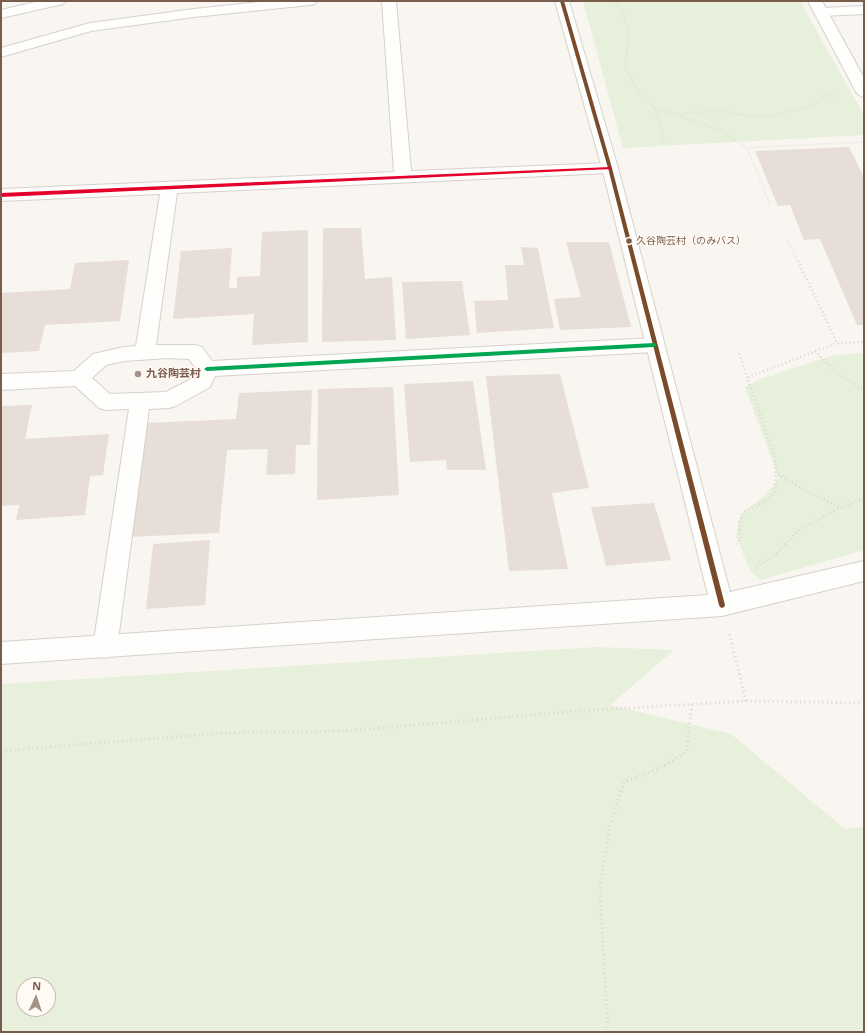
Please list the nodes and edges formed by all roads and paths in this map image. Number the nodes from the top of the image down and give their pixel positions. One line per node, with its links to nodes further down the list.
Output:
1 (58, 1): 8 (street)
2 (310, 1): 9 (street)
3 (389, 1): 18 (street)
4 (562, 1): 17 (street)
5 (615, 1): 12 (path)
6 (818, 6): 7 (street); 10 (street)
7 (864, 10)
8 (1, 14)
9 (1, 54)
10 (864, 92)
11 (842, 97): 13 (path)
12 (655, 108): 13 (path); 14 (path)
13 (675, 114): 16 (path)
14 (664, 140)
15 (864, 142): 16 (path)
16 (747, 148): 21 (path)
17 (610, 168): 18 (street); 25 (street)
18 (403, 177): 19 (street)
19 (168, 188): 20 (street); 27 (street)
20 (1, 195)
21 (770, 204)
22 (788, 241): 24 (path)
23 (864, 342): 24 (path)
24 (837, 343): 26 (path)
25 (654, 345): 29 (street); 38 (street)
26 (815, 351): 30 (path); 33 (path)
27 (145, 353): 29 (street); 31 (street)
28 (740, 353): 30 (path)
29 (207, 369): 34 (street)
30 (748, 377): 35 (path)
31 (79, 378): 32 (street); 34 (street)
32 (1, 382)
33 (864, 390)
34 (140, 401): 41 (street)
35 (775, 472): 37 (path); 38 (path)
36 (864, 498): 37 (path)
37 (841, 507): 40 (path)
38 (712, 566): 40 (street)
39 (864, 571): 40 (street)
40 (720, 596): 41 (street); 43 (path)
41 (105, 647): 42 (street)
42 (1, 653)
43 (746, 700): 44 (path); 45 (path)
44 (864, 703)
45 (692, 704): 46 (path); 47 (path)
46 (1, 751)
47 (608, 1032)

